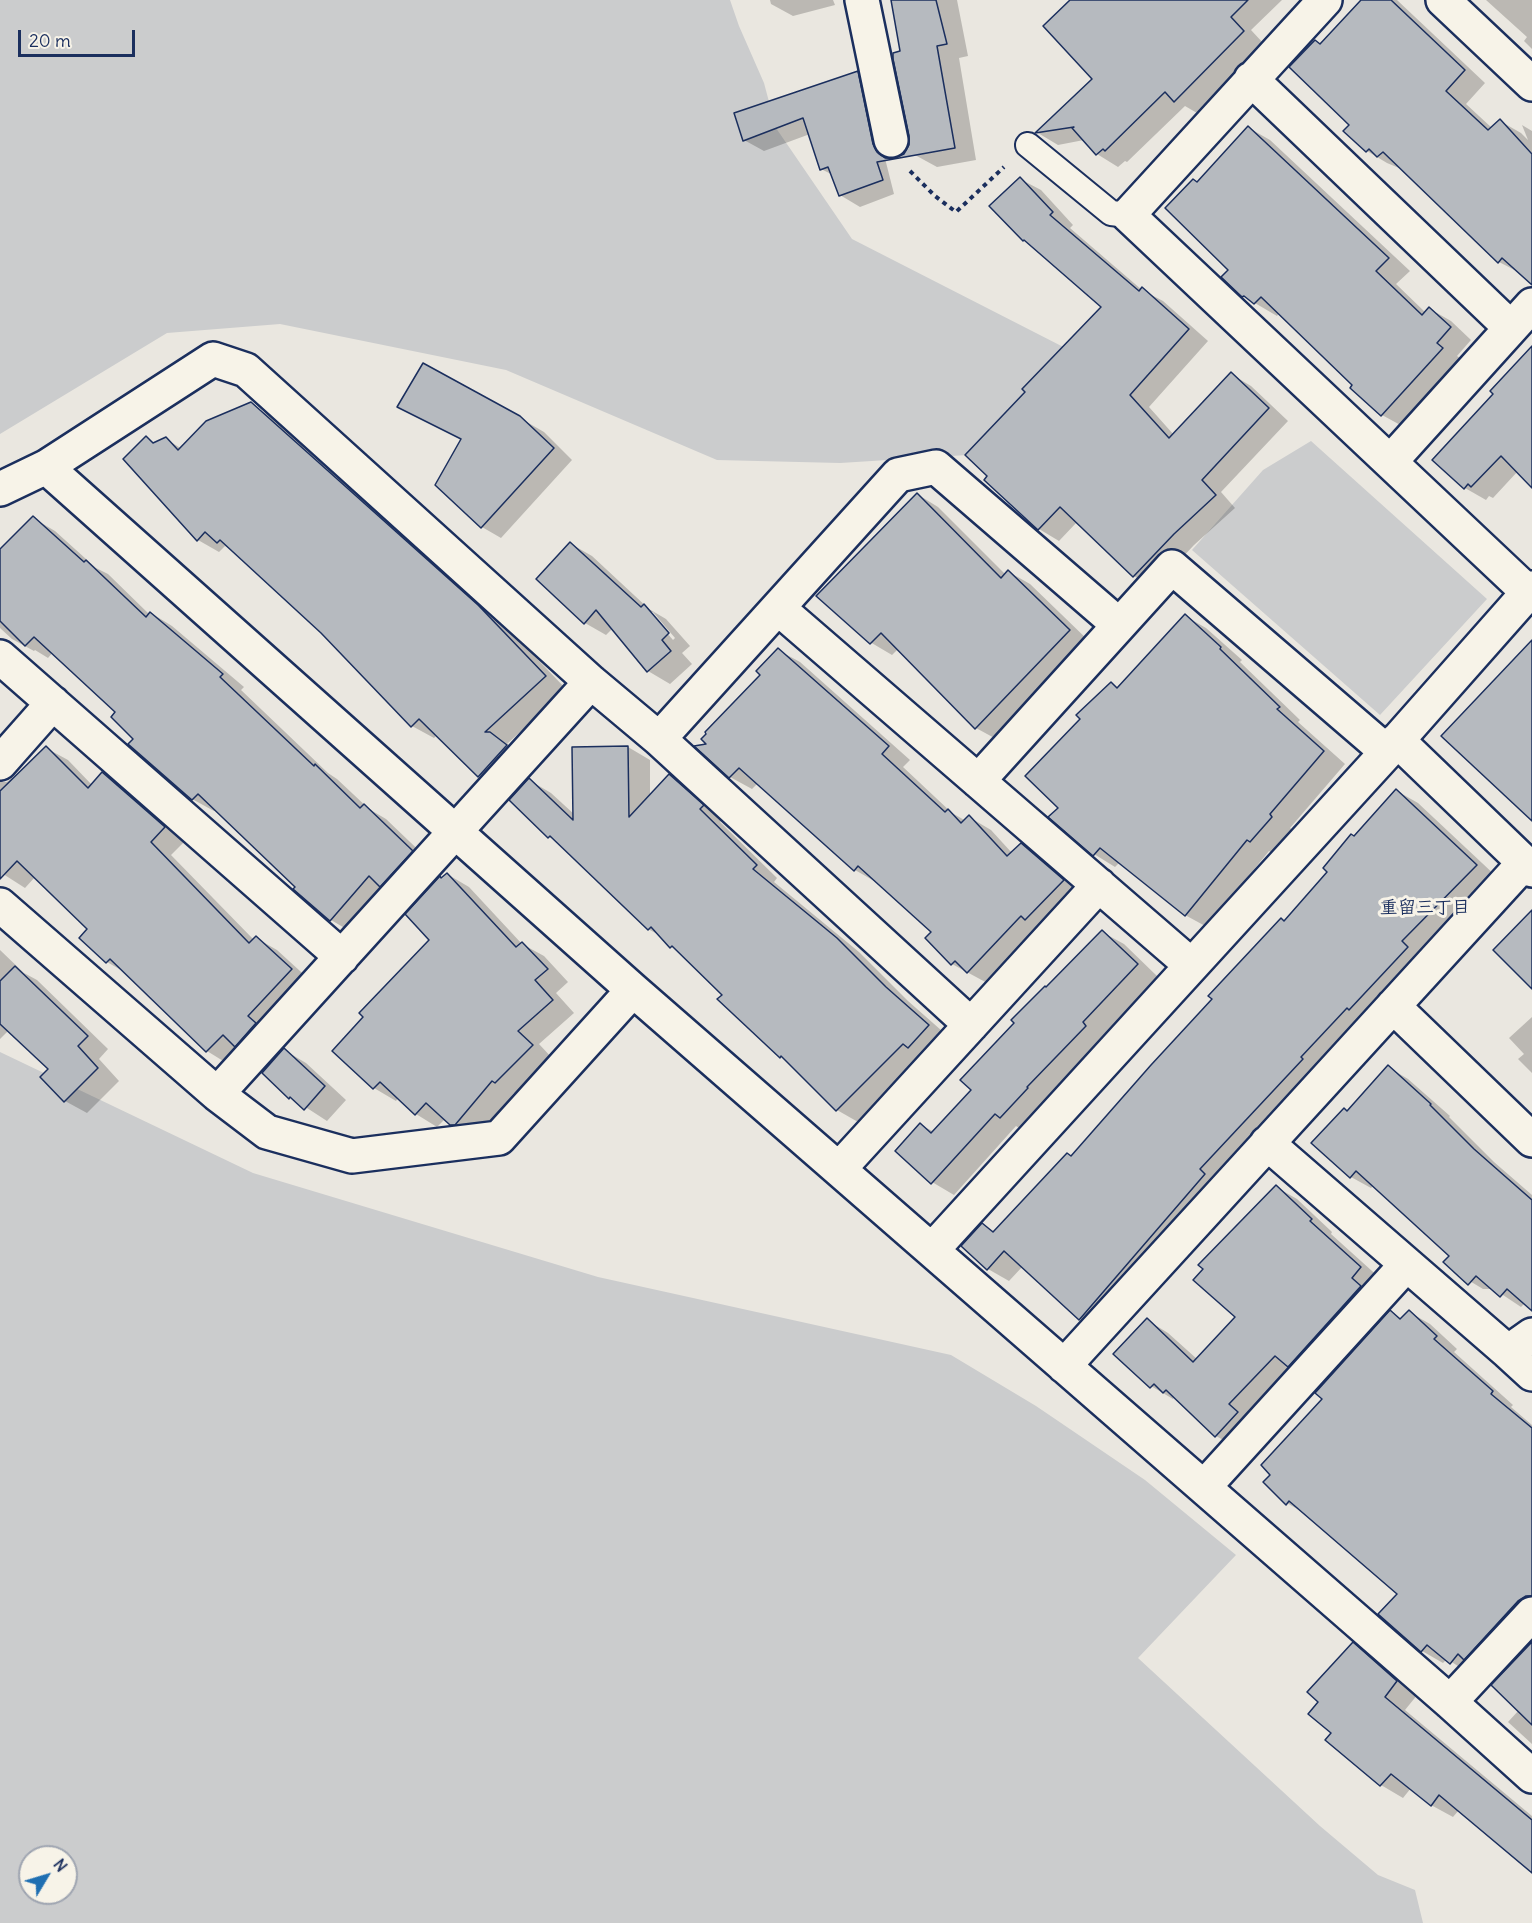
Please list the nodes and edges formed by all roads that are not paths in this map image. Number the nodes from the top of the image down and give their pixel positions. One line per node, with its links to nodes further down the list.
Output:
1 (862, 0): 6 (street)
2 (1325, 0): 4 (street)
3 (1443, 0): 5 (street)
4 (1251, 79): 8 (street); 9 (street)
5 (1532, 84)
6 (891, 140)
7 (1029, 145): 8 (lane)
8 (1128, 215): 10 (street)
9 (1521, 316): 10 (street)
10 (1390, 462): 13 (street)
11 (46, 467): 12 (street); 17 (street); 23 (street)
12 (0, 489)
13 (1531, 592): 20 (street)
14 (778, 608): 15 (street); 19 (street); 22 (street)
15 (1119, 625): 20 (street); 22 (street)
16 (0, 657): 18 (street)
17 (591, 682): 19 (street); 23 (street)
18 (53, 704): 21 (street); 27 (street)
19 (659, 739): 31 (street)
20 (1391, 746): 24 (street); 28 (street)
21 (0, 763)
22 (978, 781): 25 (street)
23 (456, 831): 27 (street); 29 (street)
24 (1528, 866): 30 (street)
25 (1099, 885): 28 (street); 31 (street)
26 (0, 905): 32 (street)
27 (342, 957): 32 (street)
28 (1191, 964): 36 (street)
29 (633, 990): 32 (street); 35 (street)
30 (1393, 1006): 33 (street); 34 (street)
31 (971, 1025): 35 (street)
32 (217, 1094)
33 (1532, 1140)
34 (1268, 1143): 37 (street); 39 (street)
35 (839, 1169): 36 (street)
36 (932, 1250): 39 (street)
37 (1406, 1265): 38 (street); 41 (street)
38 (1520, 1343): 40 (street)
39 (1064, 1366): 41 (street)
40 (1532, 1374)
41 (1204, 1487): 43 (street)
42 (1532, 1614): 43 (street)
43 (1450, 1702): 44 (street)
44 (1532, 1776)

